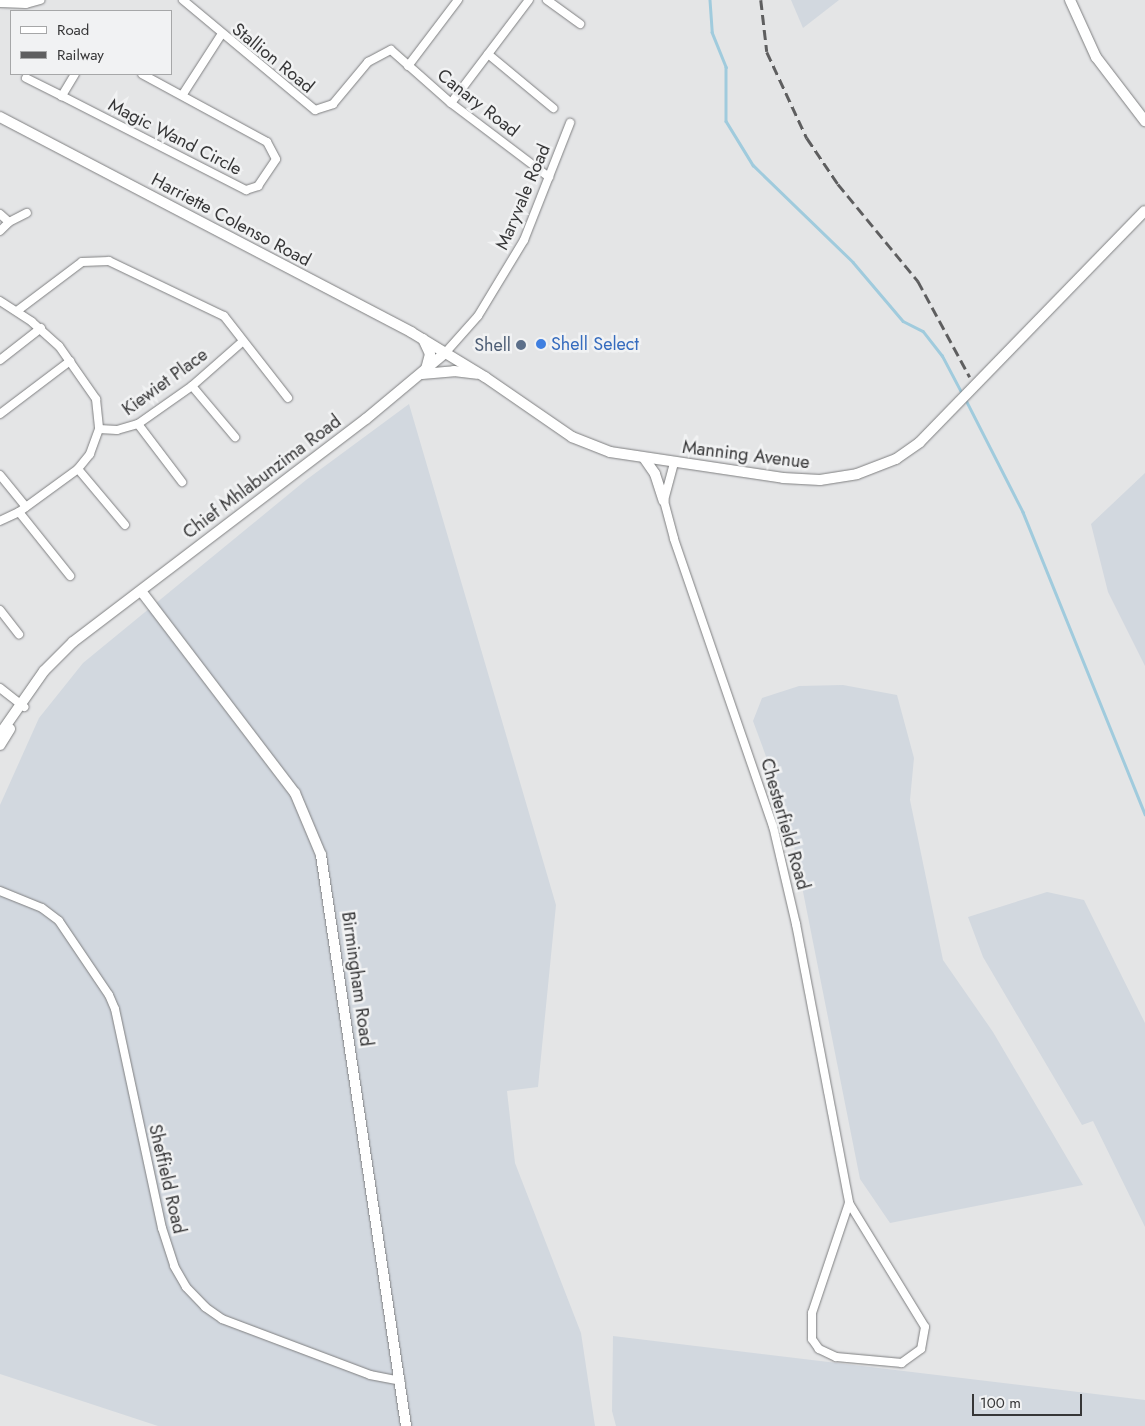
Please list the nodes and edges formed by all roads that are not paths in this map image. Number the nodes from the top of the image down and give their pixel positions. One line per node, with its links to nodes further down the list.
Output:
1 (40, 0): 7 (street)
2 (183, 0): 9 (street, Stallion Road)
3 (458, 0): 12 (street)
4 (529, 0): 11 (street)
5 (547, 0): 8 (street)
6 (1070, 0): 21 (main road)
7 (0, 3)
8 (580, 24)
9 (222, 35): 10 (street, Stallion Road); 16 (street)
10 (391, 50): 12 (street, Canary Road)
11 (488, 54): 18 (street); 19 (street)
12 (408, 66): 18 (street, Canary Road)
13 (74, 75): 17 (street)
14 (144, 75): 16 (street, Magic Wand Circle)
15 (26, 78): 17 (street)
16 (183, 94): 17 (street, Magic Wand Circle)
17 (62, 96)
18 (451, 103): 23 (street, Canary Road)
19 (554, 108)
20 (0, 118): 34 (main road, Harriette Colenso Road)
21 (1145, 120)
22 (570, 123): 23 (street, Maryvale Road)
23 (549, 177): 36 (street, Maryvale Road)
24 (1145, 202): 29 (main road)
25 (1145, 211): 29 (main road, Manning Avenue)
26 (27, 213): 28 (street)
27 (0, 214): 28 (street)
28 (9, 222): 30 (street)
29 (1134, 223): 48 (main road, Manning Avenue)
30 (0, 231)
31 (0, 301): 32 (street)
32 (17, 312): 33 (street); 35 (street)
33 (41, 328): 37 (street); 38 (street)
34 (421, 338): 36 (main road, Harriette Colenso Road); 39 (main road)
35 (242, 342): 41 (street, Kiewiet Place); 42 (street)
36 (446, 352): 39 (main road, Chief Mhlabunzima Road); 40 (main road, Manning Avenue)
37 (0, 360)
38 (70, 361): 43 (street); 45 (street)
39 (422, 374): 40 (main road); 57 (main road, Chief Mhlabunzima Road)
40 (485, 377): 47 (main road, Manning Avenue)
41 (192, 386): 44 (street, Kiewiet Place); 46 (street)
42 (288, 398)
43 (0, 414)
44 (138, 424): 45 (street, Kiewiet Place); 51 (street)
45 (99, 429): 49 (street)
46 (235, 437)
47 (644, 458): 48 (main road, Manning Avenue); 52 (main road)
48 (674, 463): 52 (street, Chesterfield Road)
49 (78, 469): 53 (street); 55 (street)
50 (0, 475): 53 (street)
51 (182, 482)
52 (664, 501): 65 (street, Chesterfield Road)
53 (23, 510): 54 (street); 56 (street)
54 (0, 521)
55 (125, 525)
56 (70, 576)
57 (141, 591): 61 (main road, Chief Mhlabunzima Road); 66 (main road, Birmingham Road)
58 (0, 610): 59 (street)
59 (19, 634)
60 (0, 688): 61 (street)
61 (22, 706): 62 (main road, Chief Mhlabunzima Road); 63 (main road, Chief Mhlabunzima Road)
62 (0, 734)
63 (0, 745)
64 (0, 891): 66 (street, Sheffield Road)
65 (849, 1203): 65 (street, Chesterfield Road)
66 (400, 1381): 67 (main road, Birmingham Road)
67 (406, 1426)

